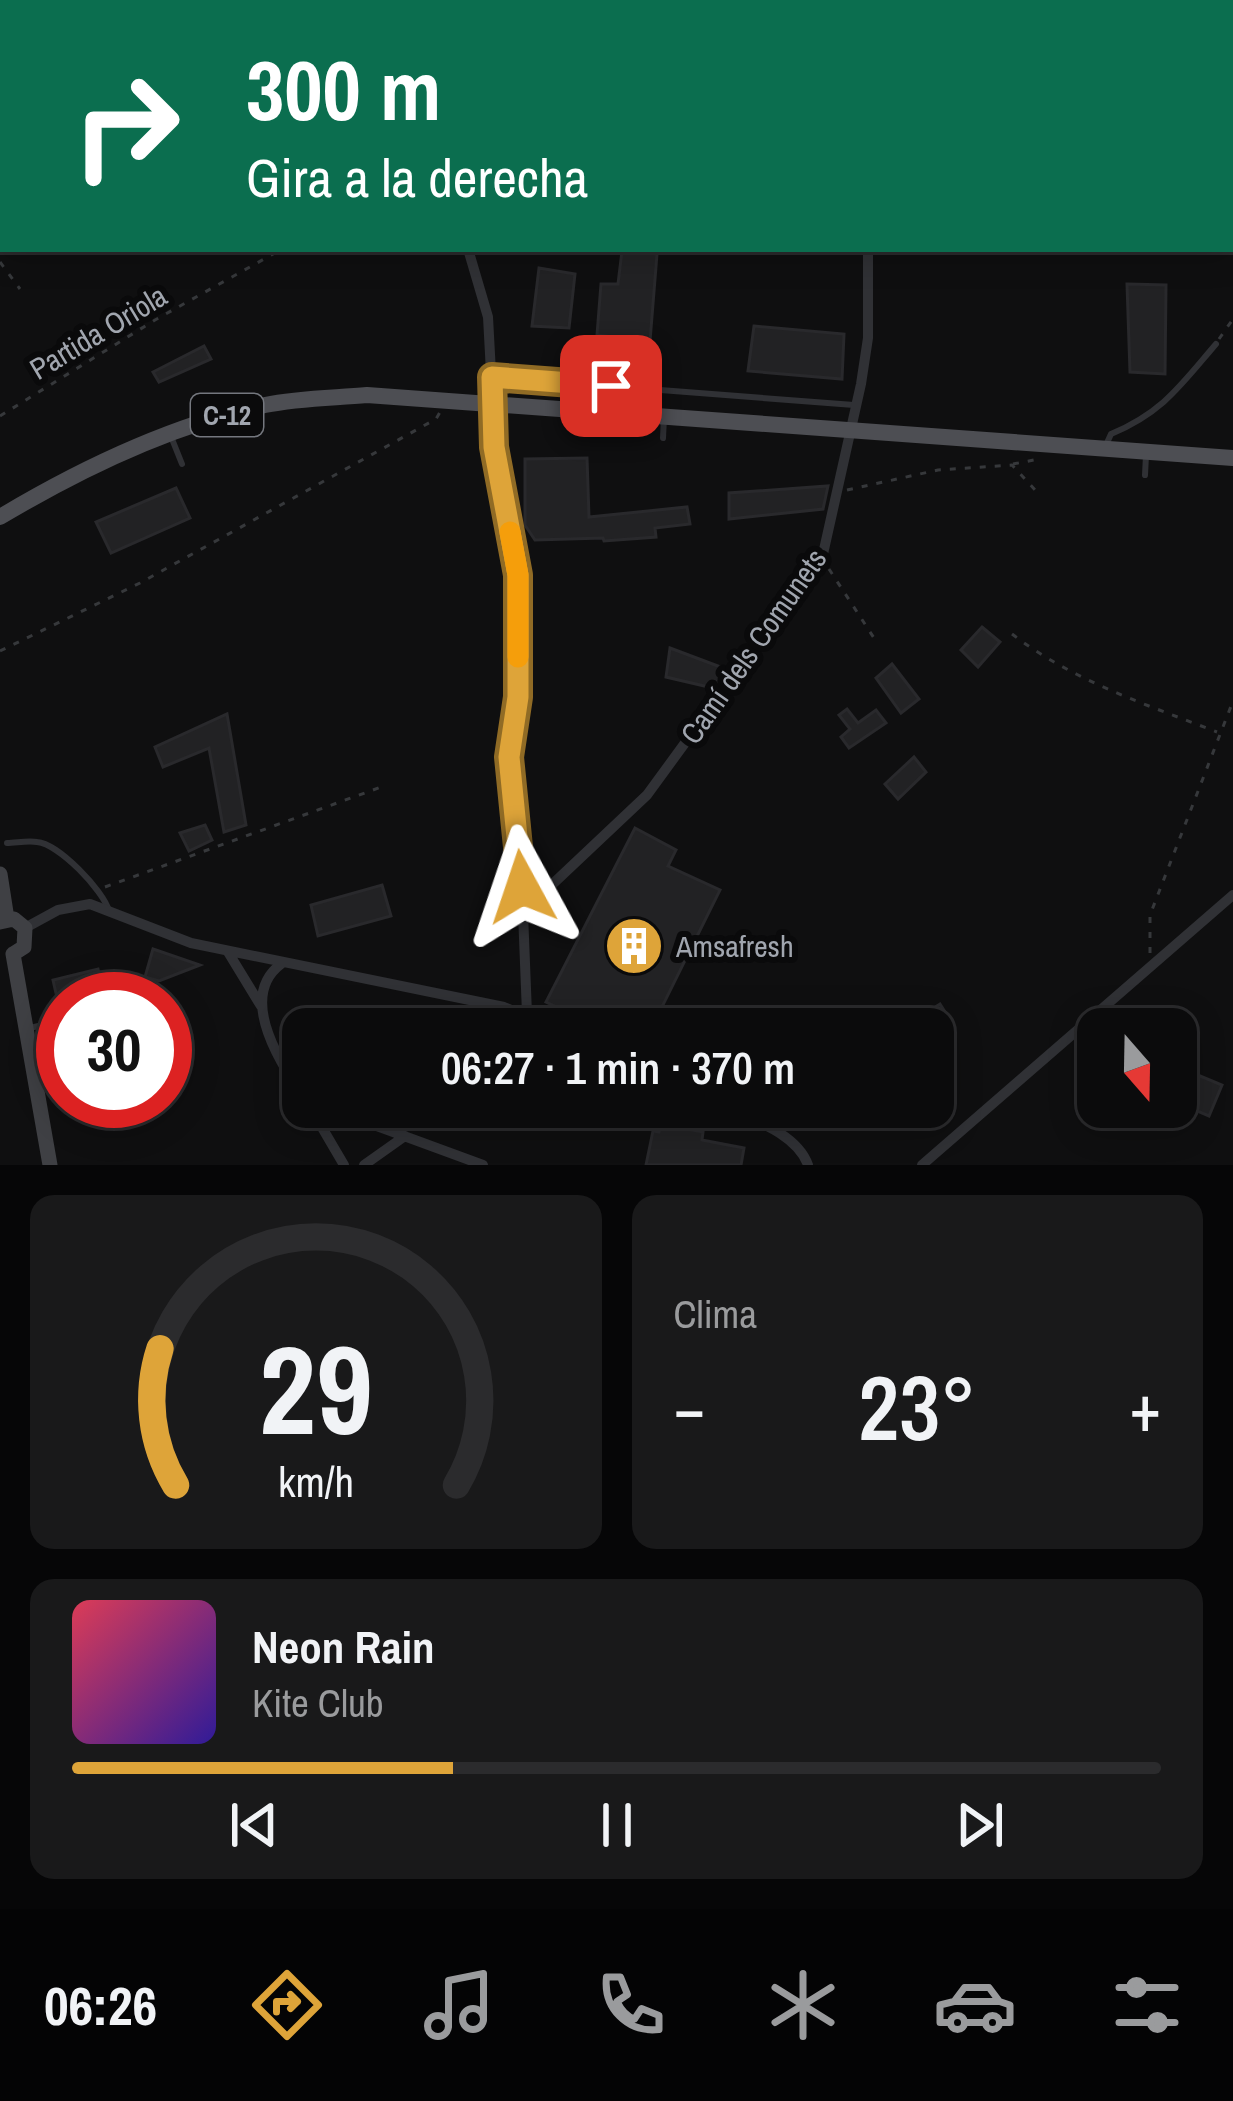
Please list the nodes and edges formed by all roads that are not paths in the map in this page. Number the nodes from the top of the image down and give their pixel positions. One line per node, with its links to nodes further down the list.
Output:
1 (469, 252): 4 (street)
2 (868, 252): 6 (street, Camí dels Comunets)
3 (1216, 344): 11 (lane)
4 (492, 377): 5 (street); 6 (lane)
5 (495, 402): 7 (main road, C-12); 9 (main road, C-12); 21 (street)
6 (857, 405): 8 (street, Camí dels Comunets)
7 (664, 415): 8 (main road, C-12); 10 (lane)
8 (853, 430): 11 (main road, C-12); 21 (street, Camí dels Comunets)
9 (170, 434): 14 (lane); 16 (main road, C-12)
10 (662, 438)
11 (1105, 448): 12 (main road, C-12)
12 (1146, 451): 13 (main road, C-12); 15 (lane)
13 (1233, 458)
14 (182, 464)
15 (1145, 475)
16 (0, 517)
17 (7, 843): 20 (lane)
18 (0, 874): 22 (street)
19 (1233, 896): 43 (street)
20 (109, 910): 23 (street); 24 (street)
21 (523, 912): 29 (street)
22 (3, 920): 23 (street)
23 (26, 928): 25 (street)
24 (226, 949): 26 (street); 27 (street)
25 (6, 953): 31 (street)
26 (281, 964): 27 (street); 28 (street)
27 (261, 1006): 32 (street)
28 (497, 1008)
29 (527, 1008)
30 (36, 1027): 31 (lane)
31 (26, 1029): 33 (street)
32 (282, 1058)
33 (34, 1077): 38 (street)
34 (322, 1128): 39 (street)
35 (383, 1128): 37 (street)
36 (767, 1128): 42 (street)
37 (405, 1136): 40 (street); 41 (street)
38 (50, 1165)
39 (344, 1165)
40 (364, 1165)
41 (483, 1165)
42 (808, 1165)
43 (922, 1165)

